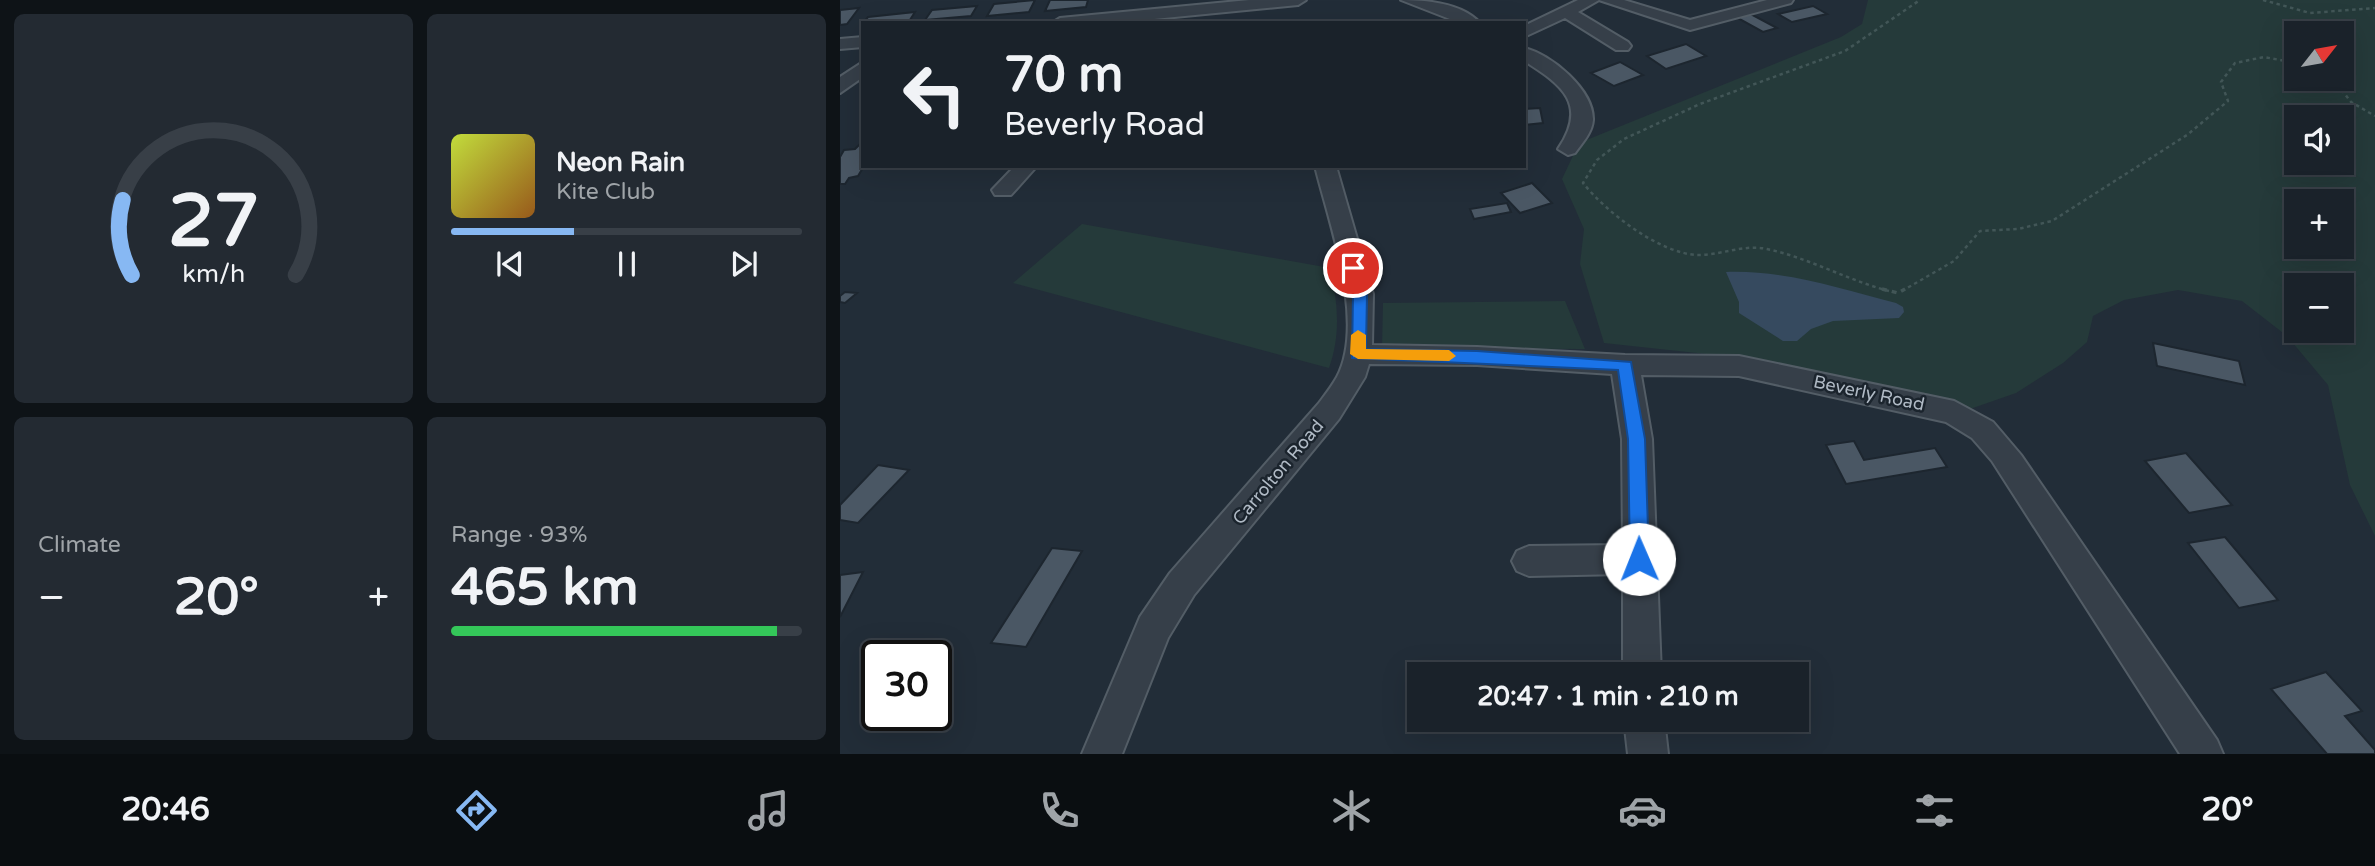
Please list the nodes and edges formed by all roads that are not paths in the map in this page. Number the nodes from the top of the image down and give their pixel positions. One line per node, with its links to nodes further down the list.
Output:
1 (1298, 0): 7 (street)
2 (1409, 0): 9 (street)
3 (1591, 0): 6 (street)
4 (1606, 0): 5 (street)
5 (1785, 0)
6 (1566, 12): 10 (street); 13 (street)
7 (1139, 19): 8 (street)
8 (1100, 21)
9 (1469, 21)
10 (1526, 31)
11 (861, 42): 12 (street)
12 (840, 44)
13 (1622, 46)
14 (1526, 54): 17 (street)
15 (861, 69): 16 (street)
16 (840, 87)
17 (1568, 149)
18 (1025, 168): 20 (street)
19 (1326, 168): 21 (street, Carrolton Road)
20 (1003, 190)
21 (1358, 354): 22 (street, Beverly Road); 27 (street, Carrolton Road)
22 (1625, 365): 23 (street); 29 (street, Beverly Road)
23 (1639, 559): 24 (street); 25 (street)
24 (1529, 561)
25 (1642, 662)
26 (1645, 732): 28 (street)
27 (1102, 754)
28 (1648, 754)
29 (2203, 754)

